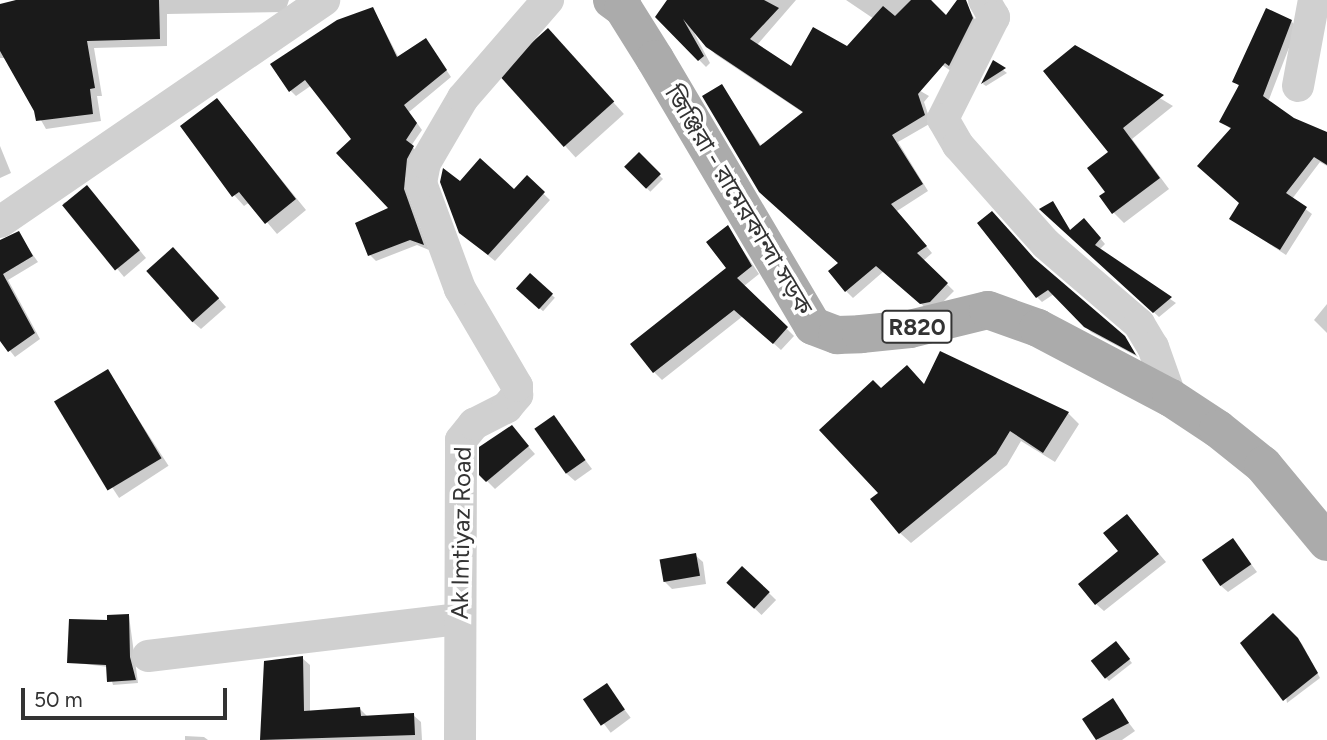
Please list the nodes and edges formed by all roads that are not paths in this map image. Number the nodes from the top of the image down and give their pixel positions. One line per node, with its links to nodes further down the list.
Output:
1 (324, 0): 7 (street)
2 (548, 0): 10 (street, Ak Imtiyaz Road)
3 (984, 0): 8 (street)
4 (1314, 0): 6 (street)
5 (623, 3): 8 (main road, জিঞ্জিরা - রামেরকান্দা সড়ক / R820)
6 (1298, 86)
7 (5, 212)
8 (1171, 398): 9 (main road, জিঞ্জিরা - রামেরকান্দা সড়ক / R820)
9 (1327, 542)
10 (460, 619): 11 (street); 12 (street, Ak Imtiyaz Road)
11 (148, 656)
12 (460, 740)

